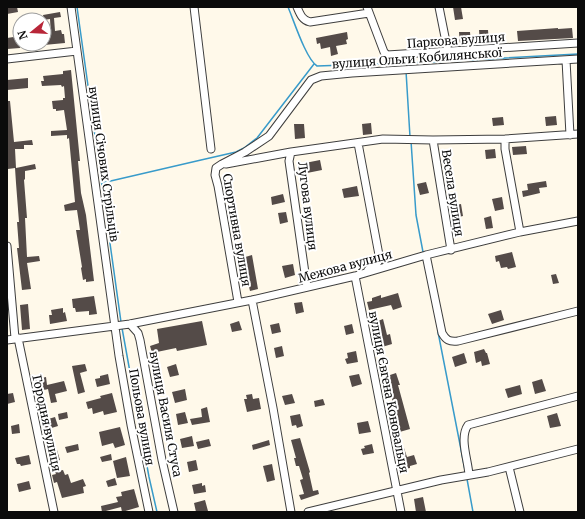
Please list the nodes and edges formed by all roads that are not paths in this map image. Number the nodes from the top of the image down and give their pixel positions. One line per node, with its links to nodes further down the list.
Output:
1 (71, 7): 7 (street, вулиця Січових Стрільців)
2 (194, 7): 17 (street)
3 (297, 7): 5 (street)
4 (439, 7): 8 (street)
5 (368, 10): 8 (street, Паркова вулиця)
6 (578, 43): 8 (street, Паркова вулиця)
7 (77, 51): 9 (street); 32 (street, вулиця Січових Стрільців)
8 (448, 52)
9 (7, 59)
10 (578, 59): 11 (street, вулиця Ольги Кобилянської)
11 (566, 60): 12 (street); 19 (street, вулиця Ольги Кобилянської)
12 (570, 134): 13 (street); 14 (street)
13 (578, 134)
14 (505, 139): 15 (street); 21 (street)
15 (433, 140): 16 (street); 23 (street, Весела вулиця)
16 (358, 143): 18 (street); 25 (street)
17 (211, 149)
18 (291, 152): 19 (street); 27 (street, Лугова вулиця)
19 (220, 165): 29 (street, Спортивна вулиця)
20 (578, 221): 21 (street, Межова вулиця)
21 (520, 232): 23 (street, Межова вулиця)
22 (7, 246): 33 (street, Городня вулиця)
23 (451, 250): 24 (street, Межова вулиця)
24 (426, 255): 25 (street, Межова вулиця); 30 (street)
25 (364, 273): 26 (street, Межова вулиця)
26 (355, 276): 27 (street, Межова вулиця); 39 (street, вулиця Євгена Коновальця)
27 (307, 287): 28 (street, Межова вулиця)
28 (252, 300): 29 (street, Межова вулиця); 43 (street)
29 (238, 302): 31 (street, Межова вулиця)
30 (578, 311)
31 (130, 324): 32 (street, Межова вулиця); 42 (street, вулиця Василя Стуса)
32 (116, 325): 33 (street, Межова вулиця); 41 (street, Польова вулиця)
33 (17, 338): 34 (street, Межова вулиця); 40 (street, Городня вулиця)
34 (7, 340)
35 (578, 396): 38 (street)
36 (578, 449): 37 (street)
37 (508, 467): 38 (street); 46 (street)
38 (469, 475): 39 (street)
39 (397, 491): 44 (street); 45 (street, вулиця Євгена Коновальця)
40 (54, 512)
41 (149, 512)
42 (174, 512)
43 (291, 512)
44 (308, 512)
45 (401, 512)
46 (520, 512)

